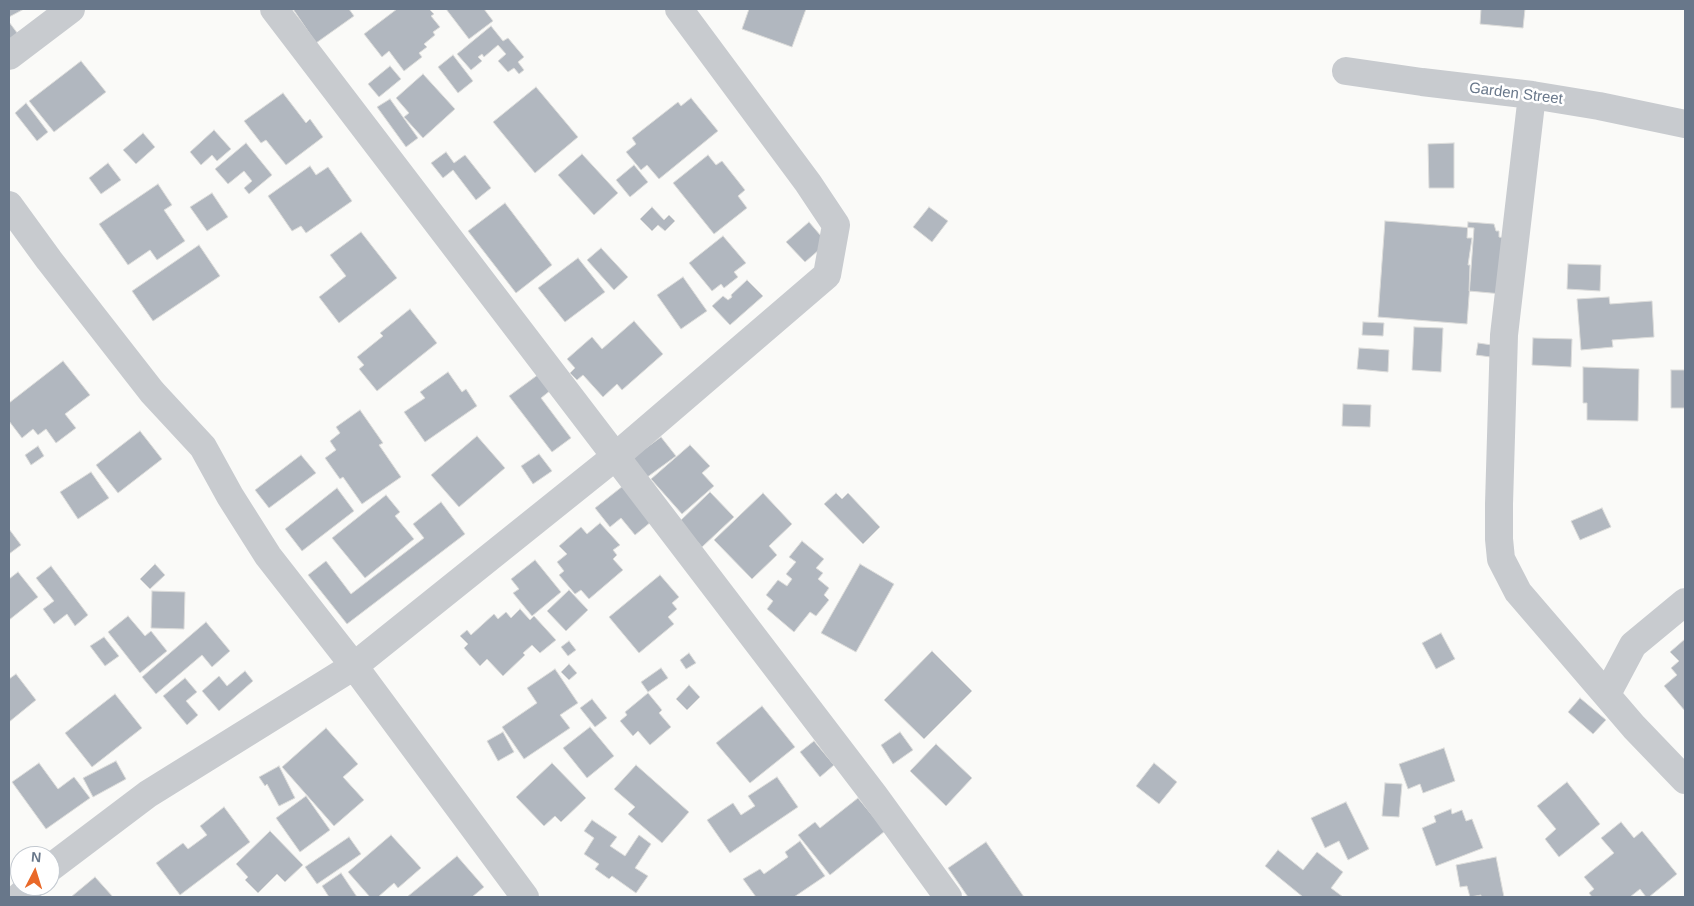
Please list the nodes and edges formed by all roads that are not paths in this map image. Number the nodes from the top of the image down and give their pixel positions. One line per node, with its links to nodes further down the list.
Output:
1 (71, 9): 4 (street)
2 (274, 9): 9 (street)
3 (679, 9): 9 (street)
4 (9, 56)
5 (1346, 71): 6 (street, Garden Street)
6 (1532, 95): 7 (street, Garden Street); 12 (street)
7 (1685, 124)
8 (9, 205): 11 (street)
9 (616, 456): 11 (street); 16 (street)
10 (1685, 602): 12 (street)
11 (354, 666): 14 (street); 15 (street)
12 (1607, 694): 13 (street)
13 (1685, 780)
14 (60, 860)
15 (525, 897)
16 (948, 897)

